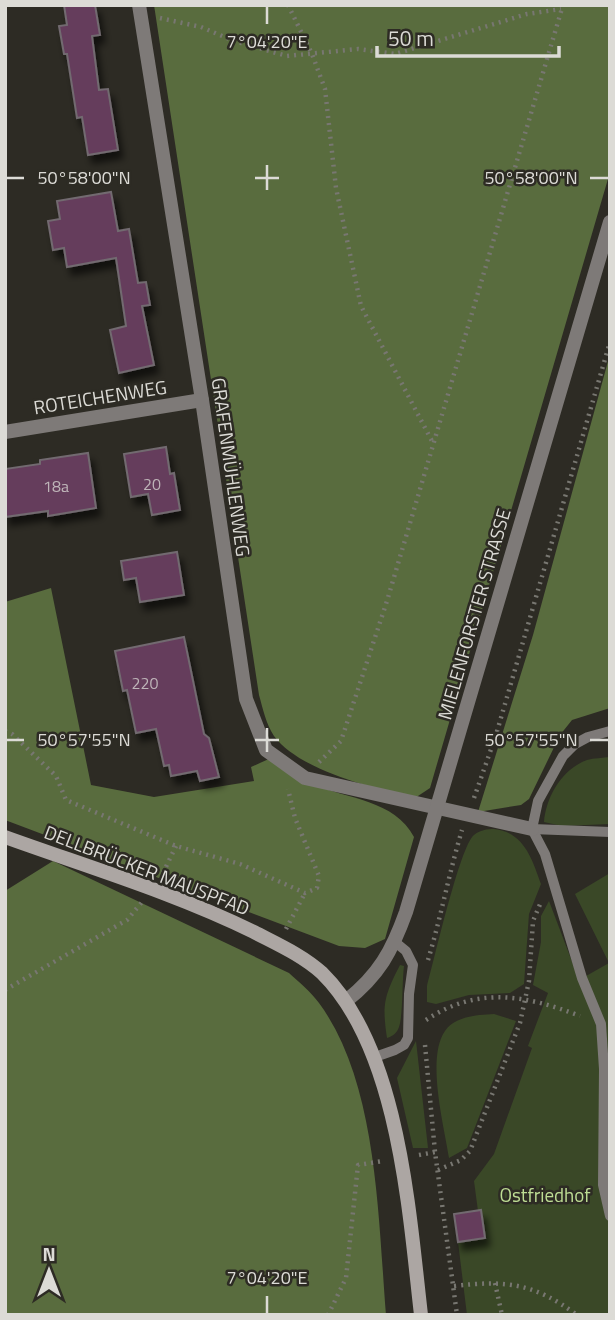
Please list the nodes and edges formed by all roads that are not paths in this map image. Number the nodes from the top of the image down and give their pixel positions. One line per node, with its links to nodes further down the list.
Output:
1 (139, 5): 3 (street, GRAFENMÜHLENWEG)
2 (610, 222): 6 (street, MIELENFORSTER STRASSE)
3 (202, 400): 4 (street, ROTEICHENWEG); 6 (street, GRAFENMÜHLENWEG)
4 (5, 432)
5 (610, 731): 7 (lane)
6 (437, 808): 7 (street, GRAFENMÜHLENWEG); 10 (street, MIELENFORSTER STRASSE)
7 (532, 829): 8 (lane); 12 (lane)
8 (610, 832)
9 (5, 837): 11 (main road, DELLBRÜCKER MAUSPFAD)
10 (395, 942): 11 (street, MIELENFORSTER STRASSE); 13 (lane)
11 (346, 1001): 13 (main road, DELLBRÜCKER MAUSPFAD)
12 (605, 1024): 14 (lane)
13 (375, 1057): 16 (main road, DELLBRÜCKER MAUSPFAD)
14 (607, 1070): 15 (lane)
15 (610, 1216)
16 (421, 1315)

